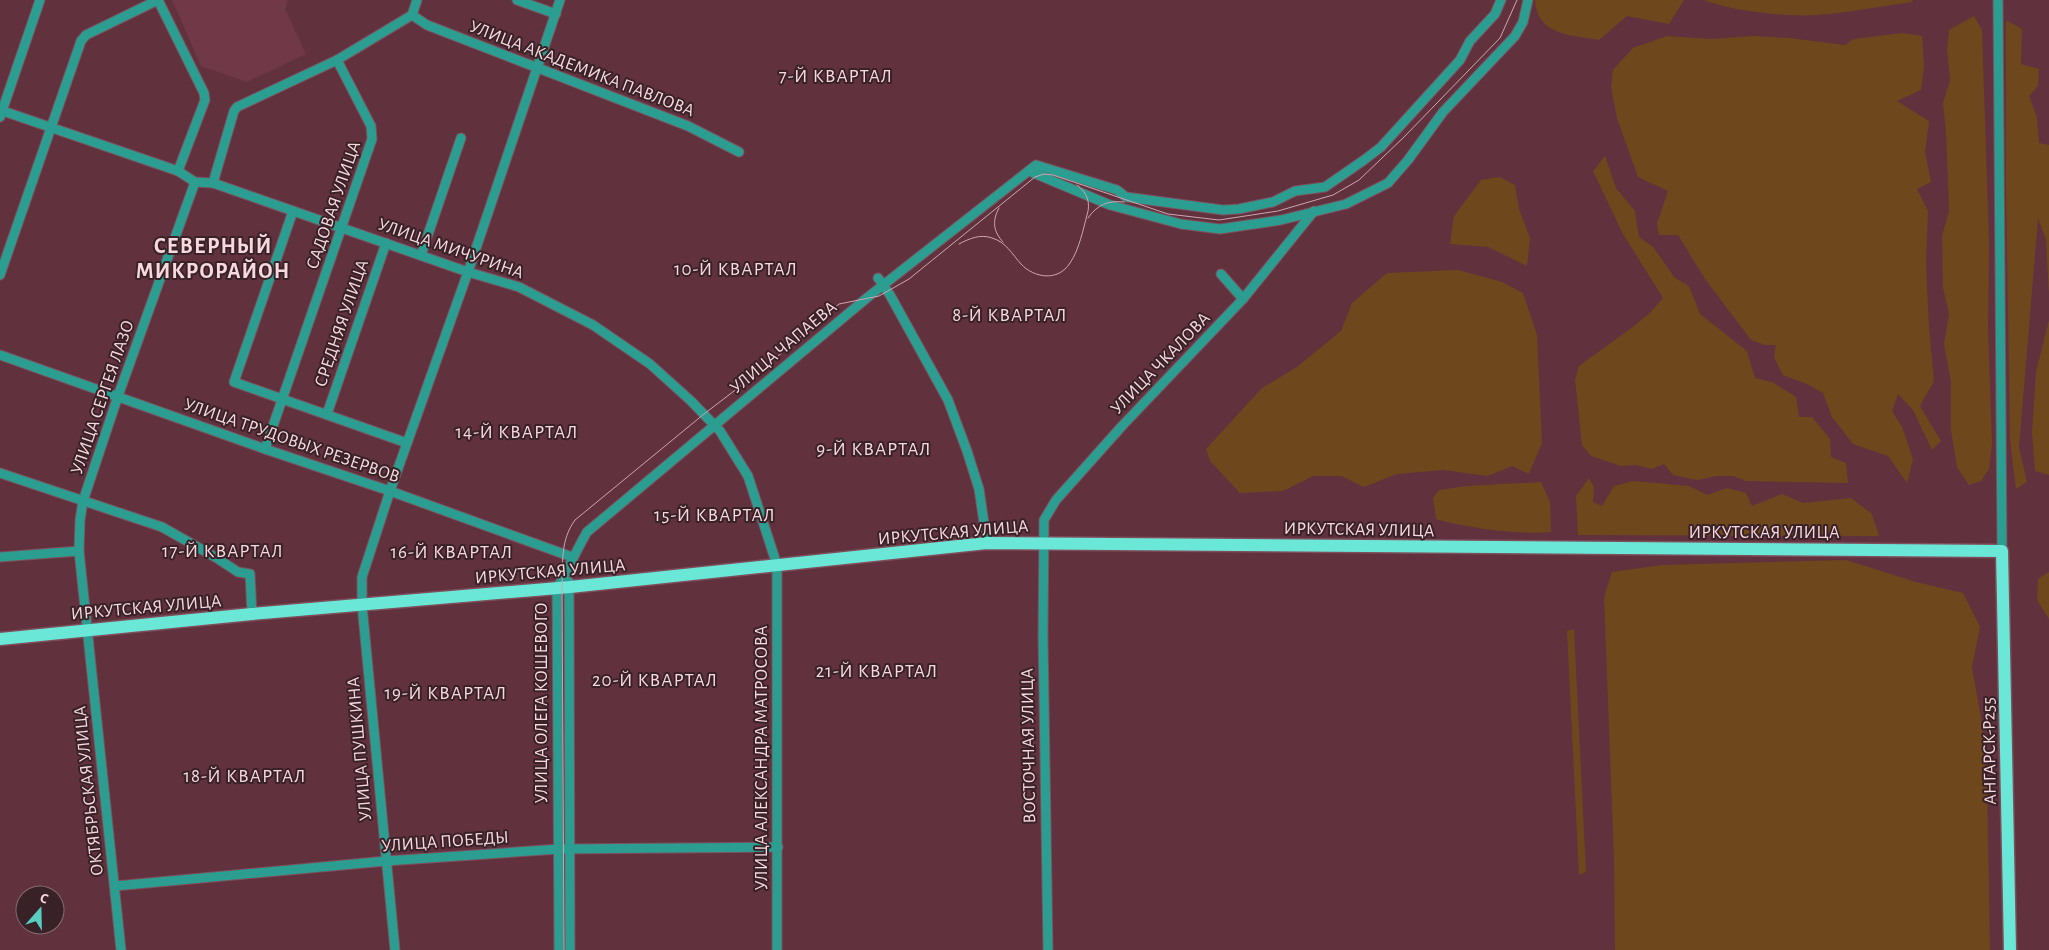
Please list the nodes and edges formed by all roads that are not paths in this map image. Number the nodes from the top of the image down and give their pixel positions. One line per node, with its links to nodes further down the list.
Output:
1 (40, 0): 13 (street)
2 (158, 0): 14 (street); 18 (street)
3 (417, 0): 10 (street)
4 (517, 0): 9 (street)
5 (560, 0): 9 (street, УЛИЦА ПУШКИНА)
6 (1501, 0): 17 (street)
7 (1528, 0): 22 (street)
8 (1998, 0): 44 (street)
9 (556, 14): 12 (street, УЛИЦА ПУШКИНА)
10 (412, 16): 11 (street); 12 (street, УЛИЦА АКАДЕМИКА ПАВЛОВА)
11 (337, 60): 20 (street); 23 (street, САДОВАЯ УЛИЦА)
12 (538, 68): 16 (street, УЛИЦА АКАДЕМИКА ПАВЛОВА); 26 (street, УЛИЦА ПУШКИНА)
13 (1, 113): 14 (street, УЛИЦА МИЧУРИНА)
14 (51, 128): 18 (street, УЛИЦА МИЧУРИНА); 28 (street)
15 (461, 138): 25 (street)
16 (740, 152)
17 (1032, 168): 22 (street); 29 (street, УЛИЦА ЧАПАЕВА)
18 (178, 171): 19 (street, УЛИЦА МИЧУРИНА)
19 (195, 182): 20 (street, УЛИЦА МИЧУРИНА); 32 (street, УЛИЦА СЕРГЕЯ ЛАЗО)
20 (213, 183): 21 (street, УЛИЦА МИЧУРИНА)
21 (293, 211): 23 (street, УЛИЦА МИЧУРИНА); 33 (street)
22 (1314, 211): 30 (street, УЛИЦА ЧКАЛОВА)
23 (343, 228): 24 (street, УЛИЦА МИЧУРИНА); 33 (street, САДОВАЯ УЛИЦА)
24 (386, 243): 25 (street, УЛИЦА МИЧУРИНА); 34 (street, СРЕДНЯЯ УЛИЦА)
25 (421, 256): 26 (street, УЛИЦА МИЧУРИНА)
26 (468, 272): 35 (street, УЛИЦА МИЧУРИНА); 36 (street, УЛИЦА ПУШКИНА)
27 (1221, 274): 30 (street)
28 (0, 275)
29 (881, 282): 35 (street, УЛИЦА ЧАПАЕВА); 42 (street)
30 (1243, 299): 41 (street, УЛИЦА ЧКАЛОВА)
31 (0, 355): 32 (street, УЛИЦА ТРУДОВЫХ РЕЗЕРВОВ)
32 (118, 396): 37 (street, УЛИЦА ТРУДОВЫХ РЕЗЕРВОВ); 40 (street, УЛИЦА СЕРГЕЯ ЛАЗО)
33 (283, 398): 34 (street); 37 (street, САДОВАЯ УЛИЦА)
34 (327, 414): 36 (street)
35 (714, 425): 46 (street, УЛИЦА ЧАПАЕВА); 47 (street, УЛИЦА МИЧУРИНА)
36 (407, 443): 39 (street, УЛИЦА ПУШКИНА)
37 (265, 449): 39 (street, УЛИЦА ТРУДОВЫХ РЕЗЕРВОВ)
38 (0, 473): 40 (street)
39 (390, 490): 46 (street, УЛИЦА ТРУДОВЫХ РЕЗЕРВОВ); 50 (street, УЛИЦА ПУШКИНА)
40 (83, 501): 43 (street, УЛИЦА СЕРГЕЯ ЛАЗО); 51 (street)
41 (1045, 542): 42 (main road, ИРКУТСКАЯ УЛИЦА); 44 (main road, ИРКУТСКАЯ УЛИЦА); 64 (street, ВОСТОЧНАЯ УЛИЦА)
42 (987, 543): 47 (main road, ИРКУТСКАЯ УЛИЦА)
43 (78, 551): 45 (street); 52 (street, УЛИЦА СЕРГЕЯ ЛАЗО)
44 (2002, 551): 65 (main road, АНГАРСК-Р255)
45 (0, 557)
46 (572, 557): 48 (street, УЛИЦА ЧАПАЕВА)
47 (777, 565): 49 (main road, ИРКУТСКАЯ УЛИЦА); 54 (street, УЛИЦА АЛЕКСАНДРА МАТРОСОВА)
48 (568, 570): 49 (street, УЛИЦА ОЛЕГА КОШЕВОГО)
49 (564, 588): 50 (main road, ИРКУТСКАЯ УЛИЦА); 55 (street, УЛИЦА ОЛЕГА КОШЕВОГО); 56 (street, УЛИЦА ОЛЕГА КОШЕВОГО)
50 (362, 605): 51 (main road, ИРКУТСКАЯ УЛИЦА); 57 (street, УЛИЦА ПУШКИНА)
51 (252, 614): 52 (main road, ИРКУТСКАЯ УЛИЦА)
52 (88, 630): 53 (main road, ИРКУТСКАЯ УЛИЦА); 58 (street, ОКТЯБРЬСКАЯ УЛИЦА)
53 (0, 639)
54 (778, 847): 56 (street, УЛИЦА ПОБЕДЫ); 63 (street, УЛИЦА АЛЕКСАНДРА МАТРОСОВА)
55 (558, 848): 56 (street, УЛИЦА ПОБЕДЫ); 57 (street, УЛИЦА ПОБЕДЫ); 61 (street, УЛИЦА ОЛЕГА КОШЕВОГО)
56 (569, 848): 62 (street, УЛИЦА ОЛЕГА КОШЕВОГО)
57 (386, 861): 58 (street, УЛИЦА ПОБЕДЫ); 60 (street, УЛИЦА ПУШКИНА)
58 (115, 886): 59 (street, ОКТЯБРЬСКАЯ УЛИЦА)
59 (121, 950)
60 (395, 950)
61 (558, 950)
62 (570, 950)
63 (777, 950)
64 (1048, 950)
65 (2010, 950)

